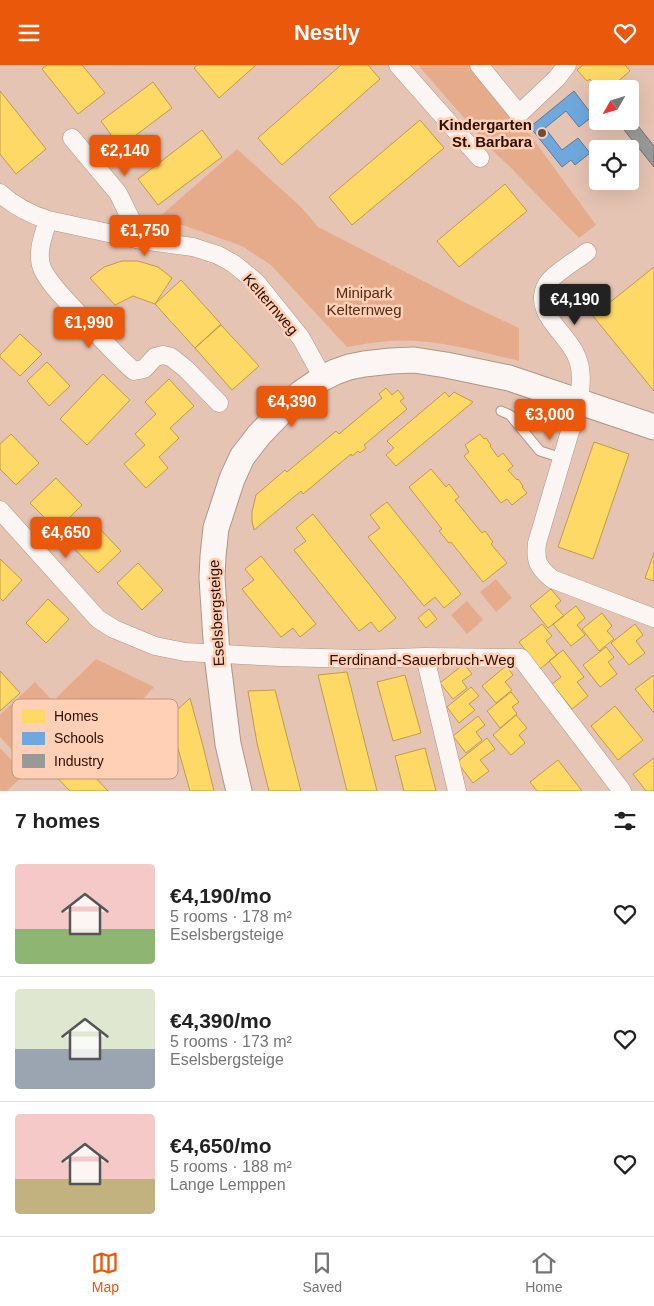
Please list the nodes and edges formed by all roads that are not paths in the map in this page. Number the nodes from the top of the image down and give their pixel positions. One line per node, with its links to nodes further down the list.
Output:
1 (398, 65): 5 (street)
2 (479, 65): 3 (street)
3 (567, 65)
4 (72, 139): 8 (street)
5 (480, 157)
6 (0, 193): 7 (street, Kelternweg)
7 (48, 220): 8 (street, Kelternweg); 12 (street)
8 (141, 240): 10 (street, Kelternweg)
9 (587, 252): 11 (street)
10 (323, 378): 11 (street, Eselsbergsteige); 18 (street, Eselsbergsteige)
11 (579, 401): 14 (street, Eselsbergsteige); 15 (street)
12 (219, 403)
13 (501, 411): 15 (lane)
14 (654, 427)
15 (562, 458): 17 (street)
16 (0, 510): 18 (street, Ferdinand-Sauerbruch-Weg)
17 (654, 618)
18 (216, 655): 19 (street, Ferdinand-Sauerbruch-Weg); 20 (street, Eselsbergsteige)
19 (425, 657): 21 (street); 22 (street, Ferdinand-Sauerbruch-Weg)
20 (239, 791)
21 (457, 791)
22 (622, 791)

